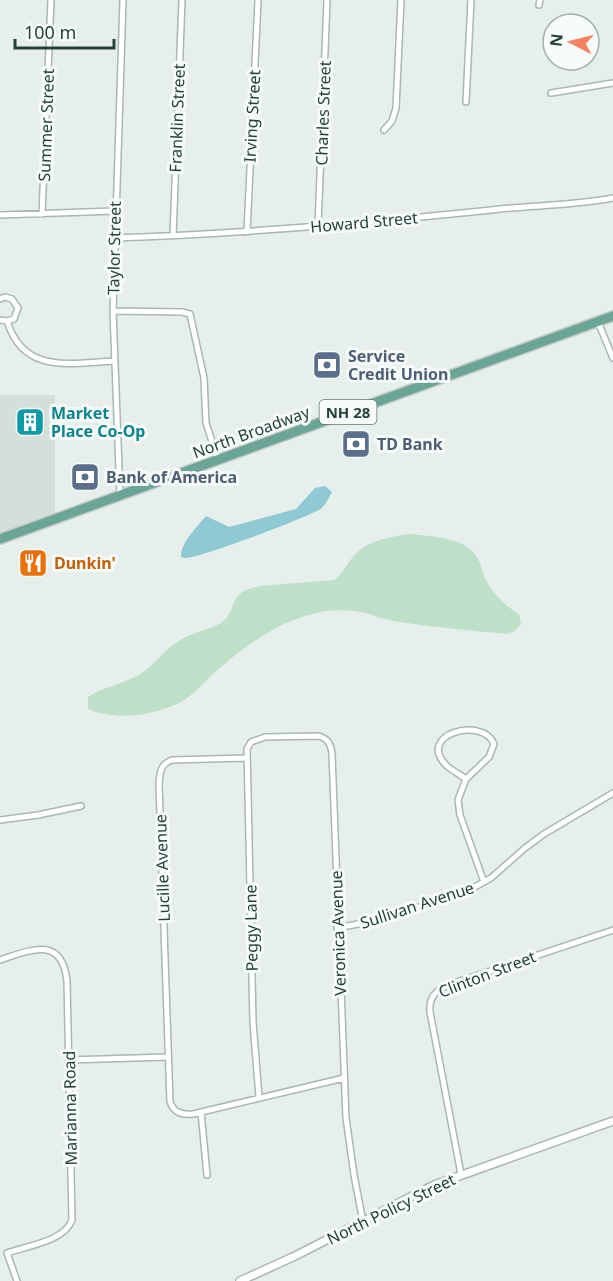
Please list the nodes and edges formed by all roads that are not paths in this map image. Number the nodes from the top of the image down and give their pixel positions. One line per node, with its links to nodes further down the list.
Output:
1 (51, 0): 14 (street, Summer Street)
2 (123, 0): 13 (street, Taylor Street)
3 (182, 0): 18 (street, Franklin Street)
4 (258, 0): 17 (street, Irving Street)
5 (327, 0): 16 (street, Charles Street)
6 (401, 0): 11 (street)
7 (471, 0): 10 (street)
8 (613, 83): 9 (street)
9 (551, 93)
10 (466, 102)
11 (384, 130)
12 (613, 198): 16 (street, Howard Street)
13 (115, 211): 14 (street); 19 (street, Taylor Street)
14 (42, 214): 15 (street)
15 (0, 215)
16 (318, 226): 17 (street, Howard Street)
17 (247, 232): 18 (street, Howard Street)
18 (173, 236): 19 (street, Howard Street)
19 (114, 238): 21 (street, Taylor Street)
20 (0, 299): 23 (street)
21 (113, 311): 26 (street, Taylor Street); 27 (street)
22 (613, 316): 24 (main road, North Broadway / NH 28)
23 (3, 321): 26 (street)
24 (598, 322): 25 (street); 27 (main road, North Broadway / NH 28)
25 (613, 358)
26 (114, 361): 28 (street, Taylor Street)
27 (218, 460): 28 (main road, North Broadway / NH 28)
28 (120, 495): 29 (main road, North Broadway / NH 28)
29 (0, 539)
30 (246, 758): 36 (street, Veronica Avenue); 39 (street, Lucille Avenue); 42 (street, Peggy Lane)
31 (466, 779): 31 (street); 35 (street)
32 (613, 793): 35 (street, Sullivan Avenue)
33 (81, 806): 34 (street)
34 (0, 820)
35 (484, 882): 36 (street, Sullivan Avenue)
36 (337, 928): 41 (street, Veronica Avenue)
37 (613, 930): 46 (street, Clinton Street)
38 (0, 960): 40 (street, Marianna Road)
39 (167, 1057): 40 (street); 43 (street, Lucille Avenue)
40 (69, 1060): 48 (street, Marianna Road)
41 (344, 1078): 42 (street, Lucille Avenue); 47 (street, Veronica Avenue)
42 (259, 1097): 43 (street, Lucille Avenue)
43 (201, 1112): 45 (street)
44 (613, 1121): 46 (street, North Policy Street)
45 (207, 1174)
46 (461, 1174): 47 (street, North Policy Street)
47 (363, 1222): 51 (street, North Policy Street)
48 (7, 1253): 49 (street, Marianna Road); 50 (street)
49 (0, 1255)
50 (17, 1281)
51 (240, 1281)

